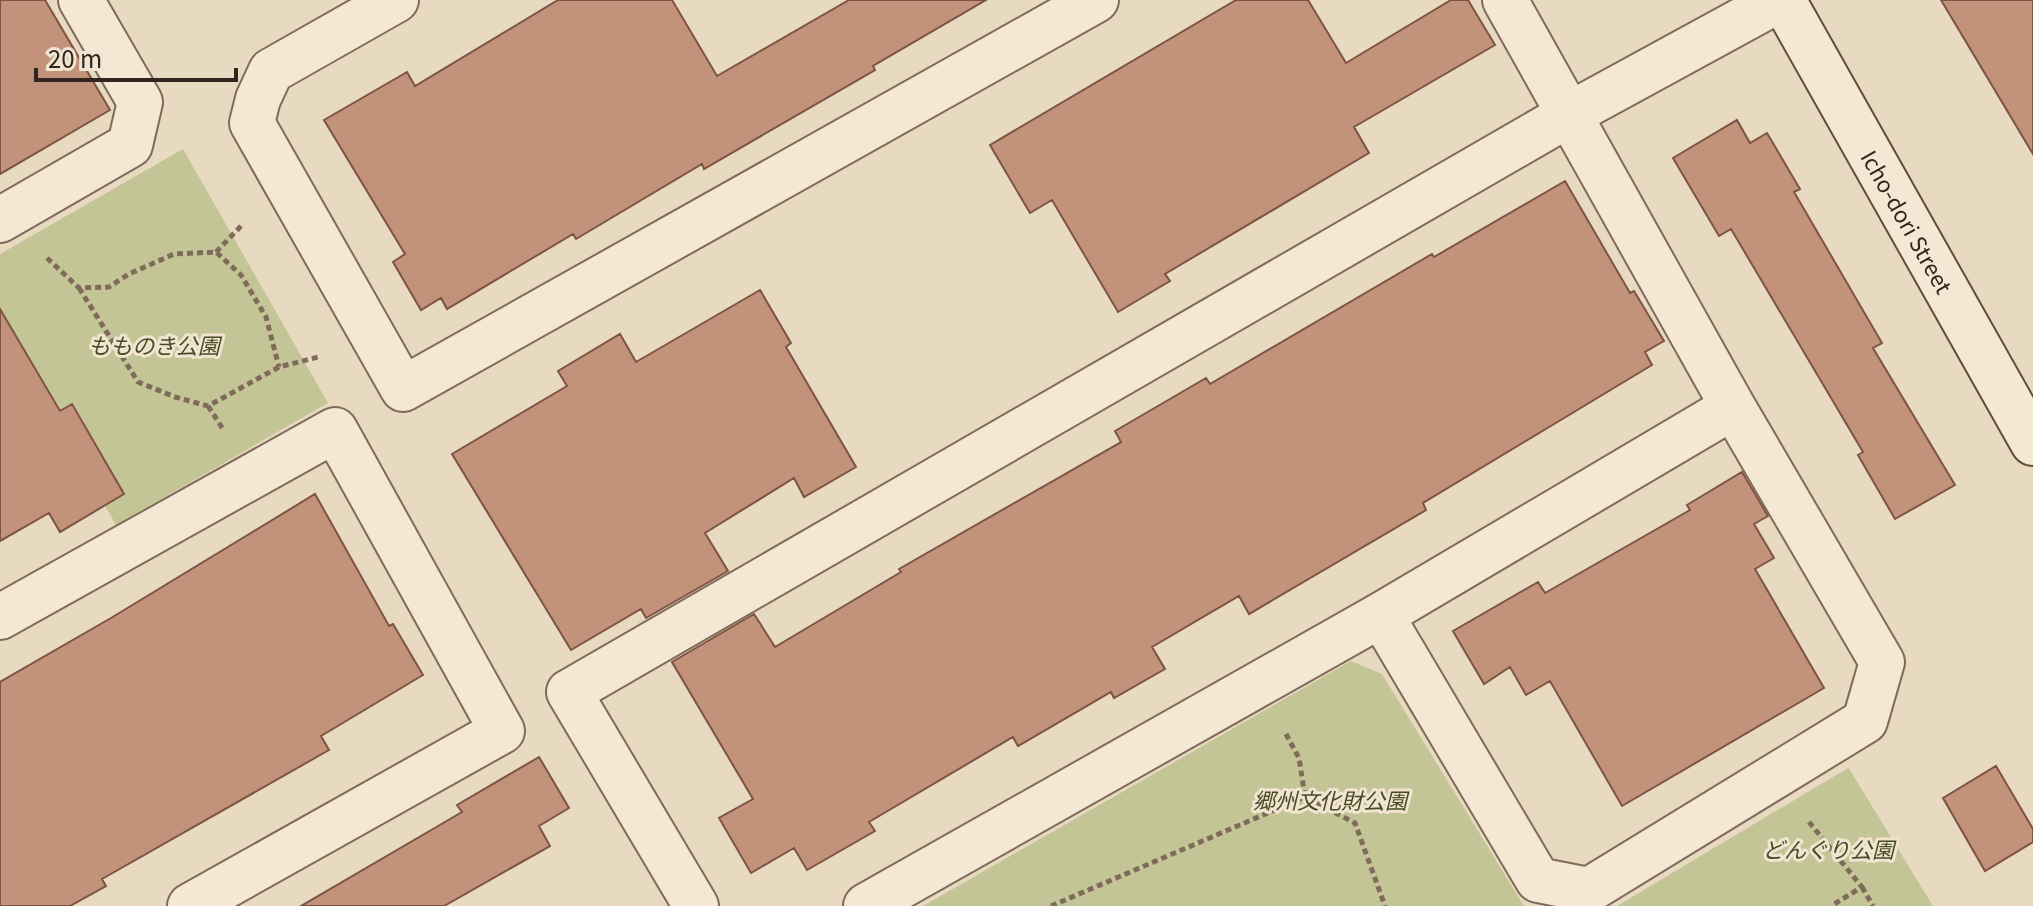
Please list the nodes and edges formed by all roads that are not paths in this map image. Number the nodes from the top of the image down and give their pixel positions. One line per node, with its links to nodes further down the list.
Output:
1 (81, 0): 7 (street)
2 (396, 0): 3 (street)
3 (1096, 0)
4 (1505, 0): 6 (street)
5 (1781, 0): 6 (street); 9 (street, Icho-dori Street)
6 (1570, 114): 8 (street); 13 (street)
7 (8, 216)
8 (1733, 407): 10 (street); 10 (street)
9 (2033, 443)
10 (1381, 615): 14 (street)
11 (0, 617): 12 (street)
12 (190, 906)
13 (696, 906)
14 (866, 906)

